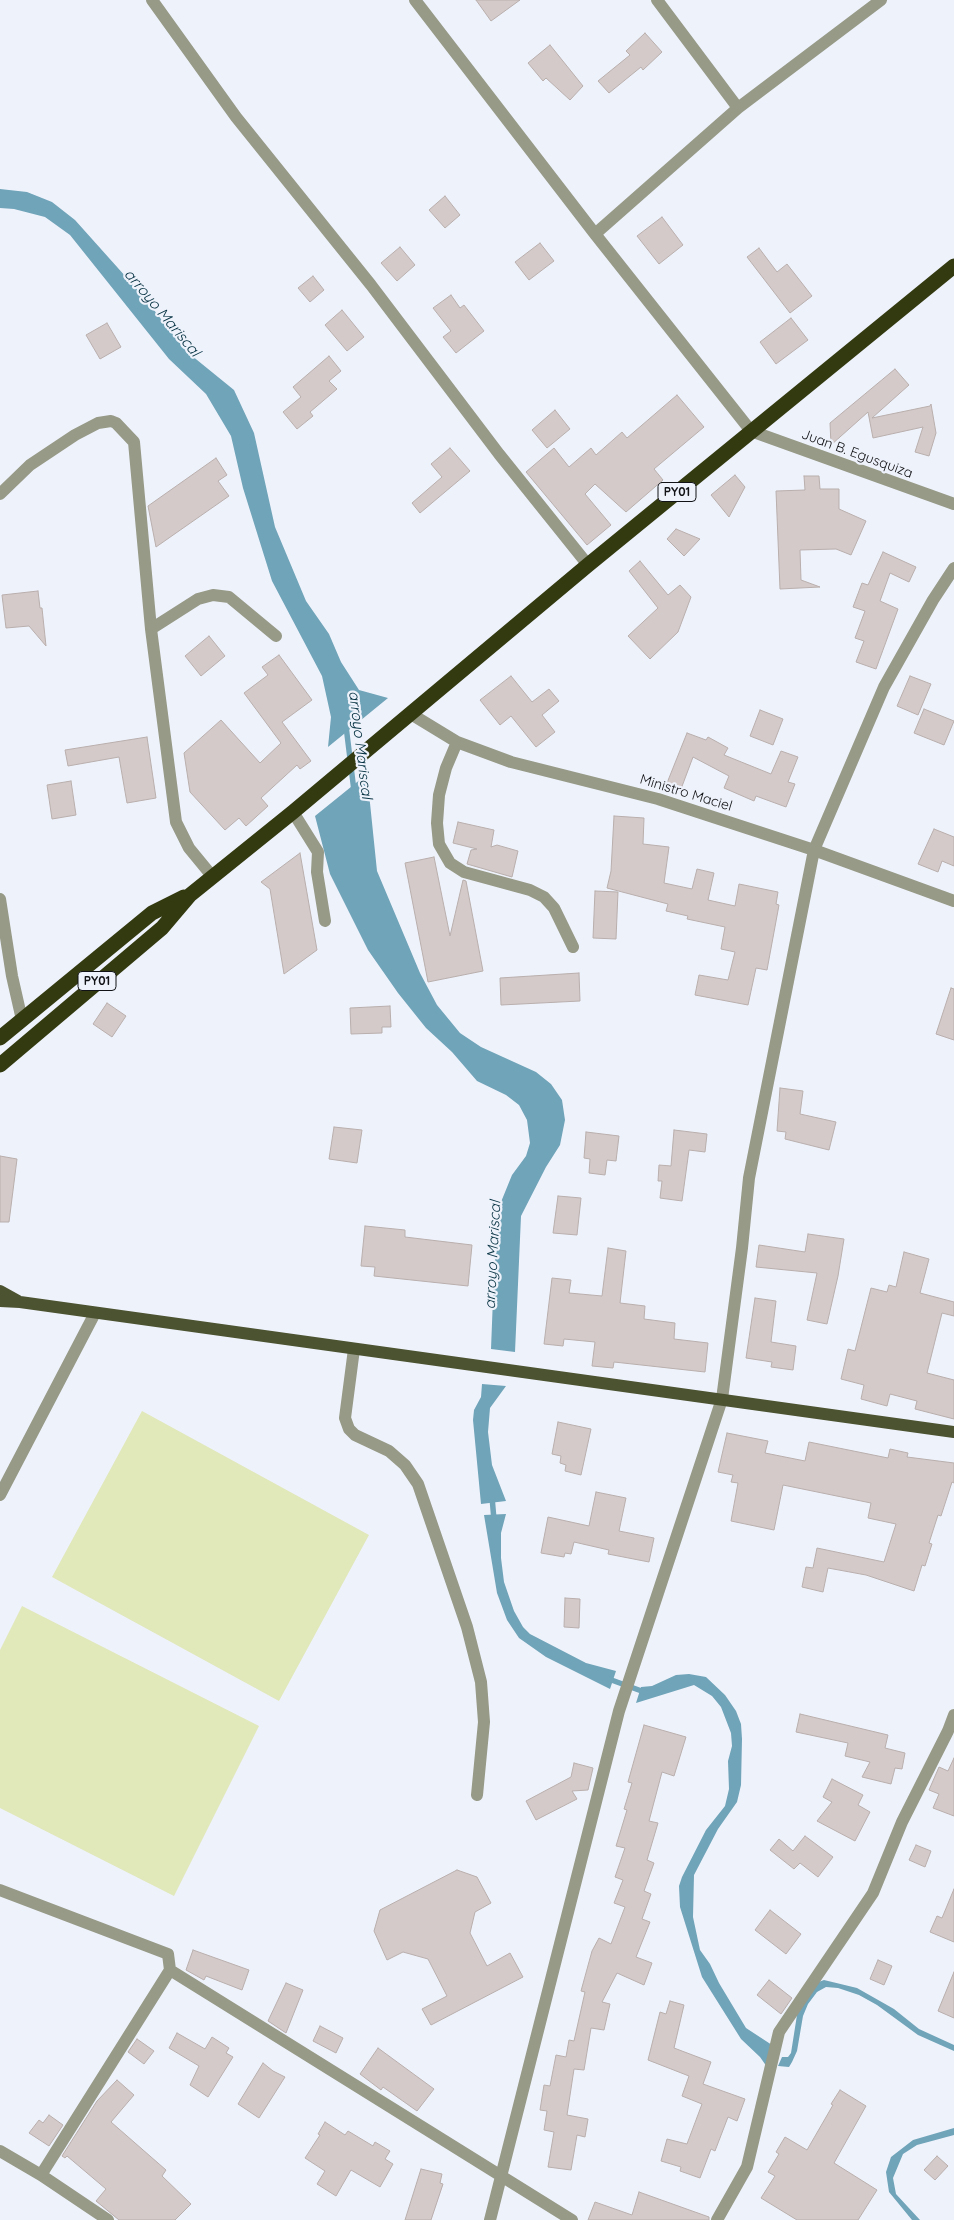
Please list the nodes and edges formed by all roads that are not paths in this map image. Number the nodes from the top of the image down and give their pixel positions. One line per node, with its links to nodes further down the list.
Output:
1 (152, 0): 12 (street)
2 (415, 0): 7 (street)
3 (674, 0): 5 (street)
4 (878, 1): 6 (street)
5 (660, 4): 6 (street)
6 (738, 108): 7 (street)
7 (595, 234): 9 (street)
8 (954, 266): 9 (highway, PY01)
9 (751, 431): 11 (street, Juan B. Egusquiza); 12 (highway, PY01)
10 (0, 494): 14 (street)
11 (954, 504)
12 (588, 565): 16 (highway, PY01)
13 (954, 568): 19 (street)
14 (151, 629): 15 (street); 20 (street)
15 (276, 636)
16 (406, 717): 17 (street, Ministro Maciel); 18 (highway, PY01)
17 (457, 742): 19 (street, Ministro Maciel); 25 (street)
18 (293, 812): 20 (highway, PY01); 24 (street)
19 (814, 850): 23 (street, Ministro Maciel); 34 (street)
20 (212, 876): 21 (highway, PY01)
21 (190, 895): 26 (highway, PY01); 28 (highway, PY01)
22 (0, 899): 26 (street)
23 (954, 902)
24 (325, 921)
25 (573, 947)
26 (22, 1020): 27 (highway, PY01)
27 (0, 1038)
28 (0, 1065)
29 (0, 1291): 31 (main road)
30 (0, 1301): 31 (main road)
31 (20, 1302): 32 (main road)
32 (96, 1313): 33 (main road); 36 (street)
33 (354, 1349): 34 (main road); 39 (street)
34 (722, 1398): 35 (main road); 44 (street)
35 (954, 1432)
36 (0, 1495)
37 (954, 1716): 38 (street)
38 (951, 1732): 48 (street)
39 (477, 1795)
40 (0, 1890): 41 (street)
41 (170, 1970): 43 (street); 44 (street)
42 (0, 2151): 43 (street)
43 (41, 2175): 45 (street)
44 (502, 2176): 46 (street); 47 (street)
45 (108, 2220)
46 (490, 2220)
47 (572, 2220)
48 (717, 2220)

